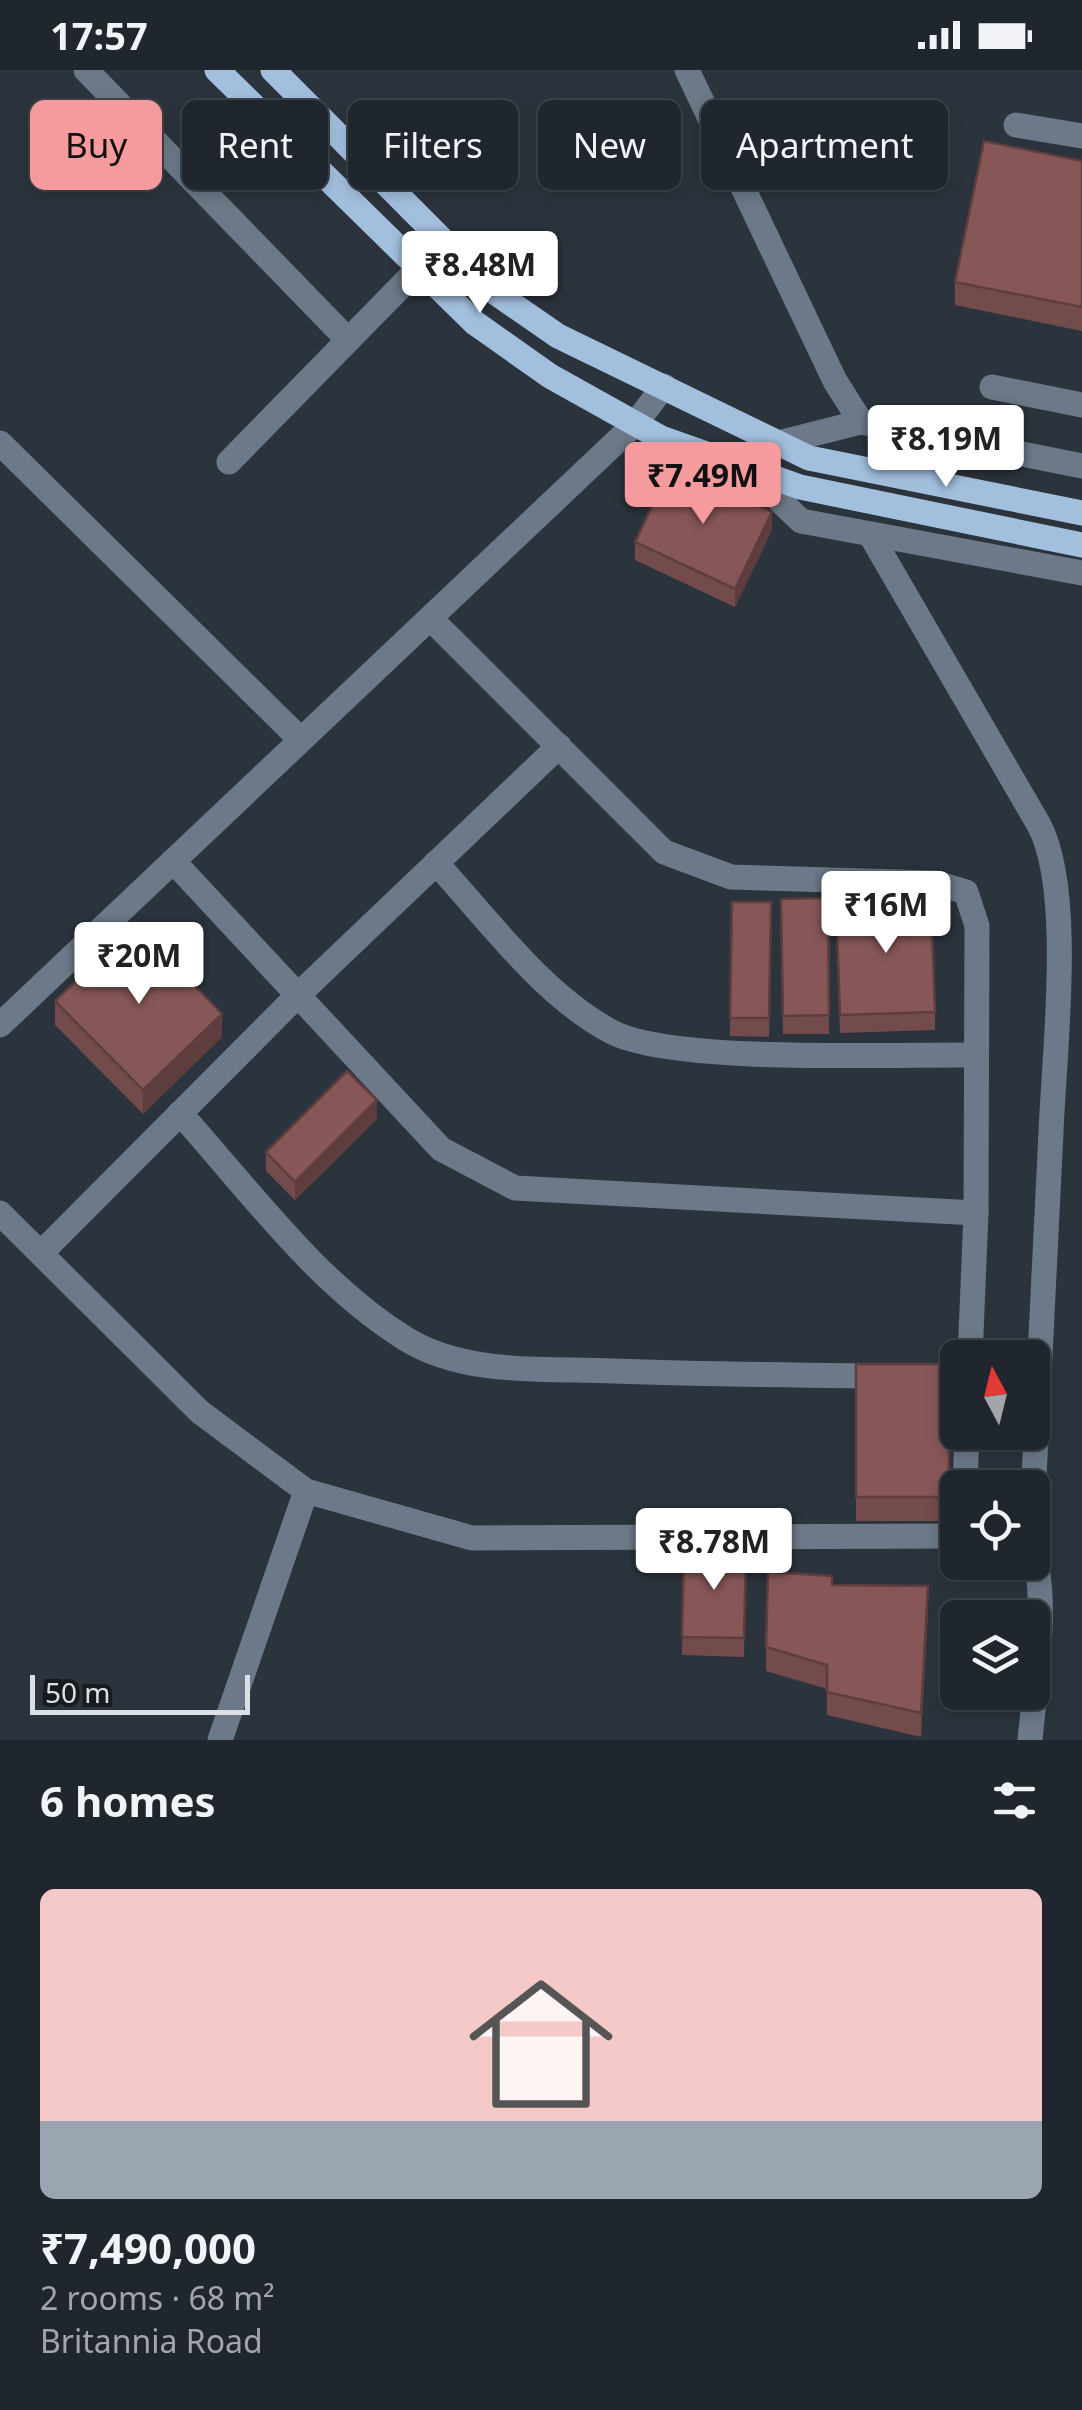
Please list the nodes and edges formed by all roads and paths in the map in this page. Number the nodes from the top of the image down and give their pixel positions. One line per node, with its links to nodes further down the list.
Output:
1 (86, 70): 8 (lane)
2 (217, 70): 7 (main road)
3 (272, 70): 9 (main road)
4 (686, 70): 12 (lane)
5 (1016, 125): 6 (lane)
6 (1082, 136)
7 (420, 268): 8 (lane); 13 (main road)
8 (348, 340): 16 (lane)
9 (664, 386): 13 (lane); 15 (main road)
10 (992, 388): 11 (lane)
11 (1082, 406)
12 (862, 422): 15 (lane); 17 (lane)
13 (636, 424): 18 (main road); 23 (lane)
14 (0, 443): 24 (lane)
15 (774, 444): 19 (main road)
16 (229, 462)
17 (1082, 466)
18 (744, 467): 20 (lane); 21 (main road)
19 (1082, 513)
20 (870, 534): 22 (lane); 37 (lane)
21 (1082, 546)
22 (1082, 573)
23 (430, 618): 24 (lane); 25 (lane)
24 (301, 740): 26 (lane)
25 (559, 746): 27 (lane); 30 (lane)
26 (173, 861): 28 (lane); 29 (lane)
27 (436, 863): 28 (lane); 30 (lane)
28 (298, 995): 31 (lane); 33 (lane)
29 (0, 1025)
30 (976, 1055): 33 (lane)
31 (180, 1114): 34 (lane); 36 (lane)
32 (0, 1213): 34 (lane)
33 (976, 1213): 35 (lane)
34 (41, 1253): 38 (lane)
35 (971, 1340)
36 (940, 1377)
37 (1034, 1470)
38 (306, 1491): 39 (lane); 41 (lane)
39 (940, 1536)
40 (1039, 1580): 42 (lane)
41 (220, 1740)
42 (1030, 1740)

